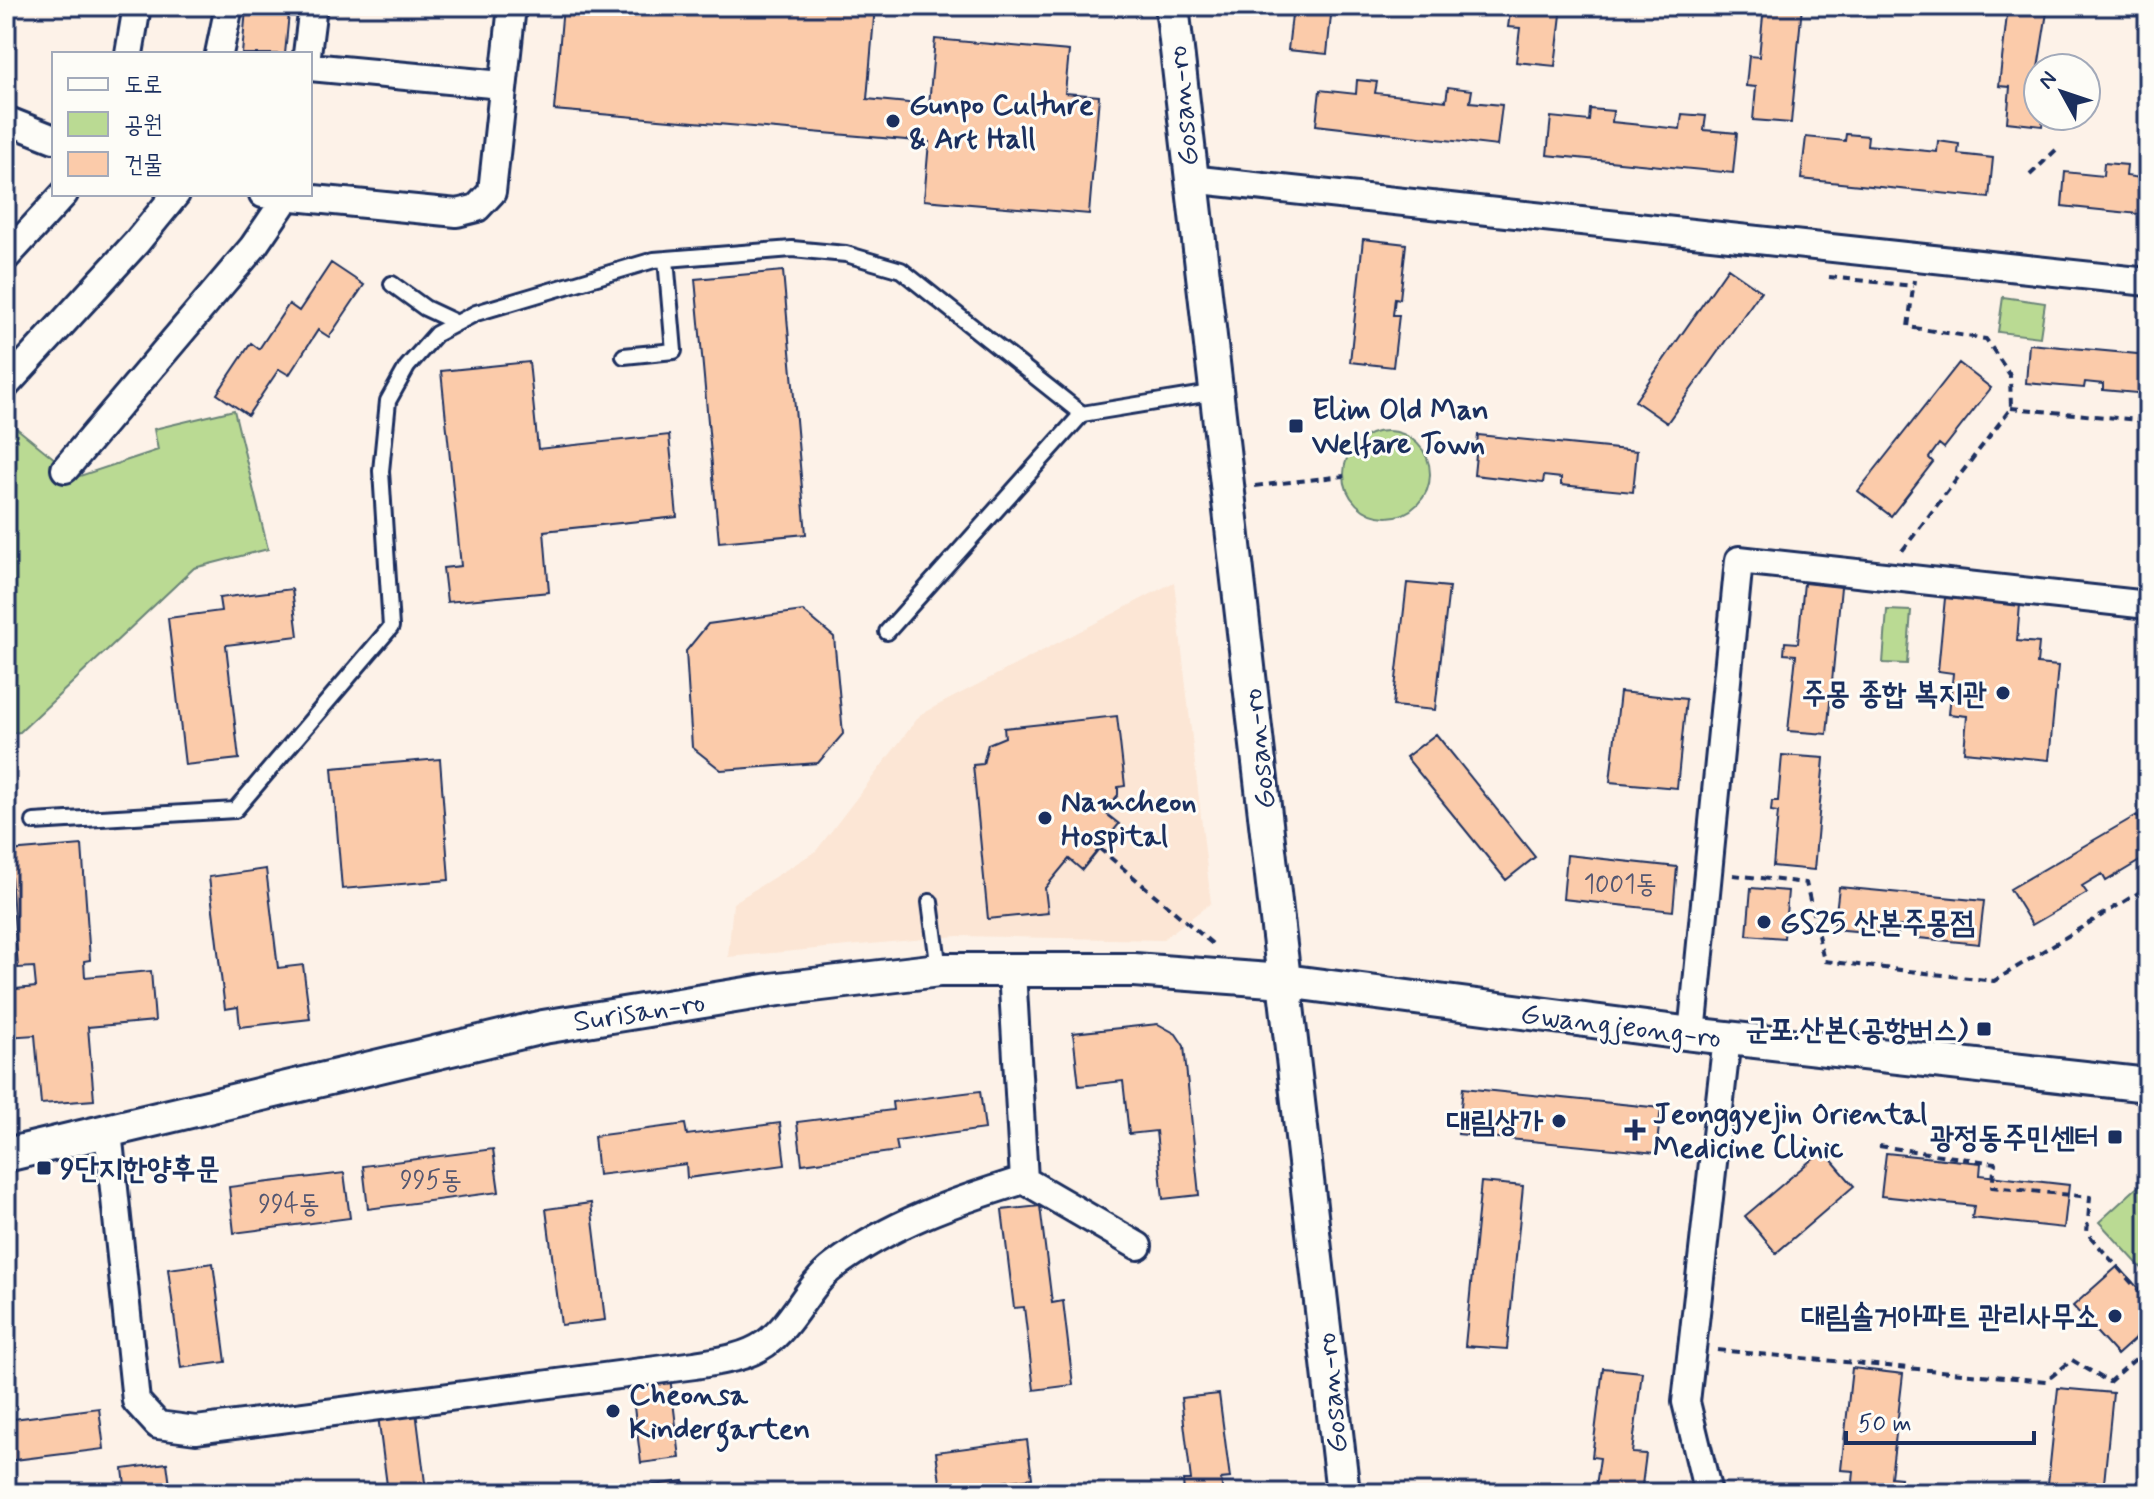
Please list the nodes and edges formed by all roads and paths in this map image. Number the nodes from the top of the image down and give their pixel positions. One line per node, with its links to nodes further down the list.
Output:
1 (137, 6): 6 (street)
2 (229, 6): 7 (street)
3 (313, 6): 8 (street)
4 (512, 6): 10 (street)
5 (1172, 6): 15 (street, Gosan-ro)
6 (129, 52)
7 (219, 52)
8 (307, 52)
9 (312, 67): 10 (street)
10 (502, 85): 19 (street)
11 (6, 120): 12 (street)
12 (52, 138)
13 (2059, 147): 14 (path)
14 (2030, 175)
15 (1190, 179): 21 (street); 30 (street, Gosan-ro)
16 (62, 196): 20 (street)
17 (174, 196): 29 (street)
18 (279, 196): 34 (street)
19 (290, 196)
20 (6, 257)
21 (1917, 257): 24 (street); 26 (path)
22 (666, 259): 27 (lane); 28 (lane); 32 (lane)
23 (1829, 277): 26 (path)
24 (2148, 282)
25 (392, 284): 27 (lane)
26 (1913, 286): 31 (path)
27 (457, 323): 40 (lane)
28 (624, 356)
29 (6, 385)
30 (1217, 392): 32 (lane); 36 (street, Gosan-ro)
31 (2011, 408): 33 (path); 37 (path)
32 (1082, 414): 39 (lane)
33 (2148, 421)
34 (65, 469)
35 (1344, 476): 36 (path)
36 (1229, 489): 48 (street, Gosan-ro)
37 (1898, 556)
38 (2148, 605): 42 (street)
39 (887, 632)
40 (34, 822)
41 (1099, 848): 45 (path)
42 (1711, 873): 43 (path); 49 (street)
43 (2148, 887)
44 (930, 902): 46 (lane)
45 (1218, 948)
46 (939, 970): 47 (street, Surisan-ro); 52 (street, Surisan-ro)
47 (1012, 971): 48 (street, Surisan-ro); 55 (street)
48 (1285, 981): 49 (street, Gwangjeong-ro); 60 (street, Gosan-ro)
49 (1692, 1034): 50 (street, Gwangjeong-ro)
50 (1727, 1038): 51 (street, Gwangjeong-ro); 58 (street)
51 (2148, 1085)
52 (108, 1131): 54 (street, Surisan-ro); 55 (street)
53 (1879, 1146): 57 (path)
54 (6, 1155)
55 (1024, 1180): 56 (street)
56 (1138, 1246)
57 (2148, 1301)
58 (1691, 1347): 59 (path); 61 (street)
59 (2148, 1348)
60 (1343, 1493)
61 (1708, 1493)

